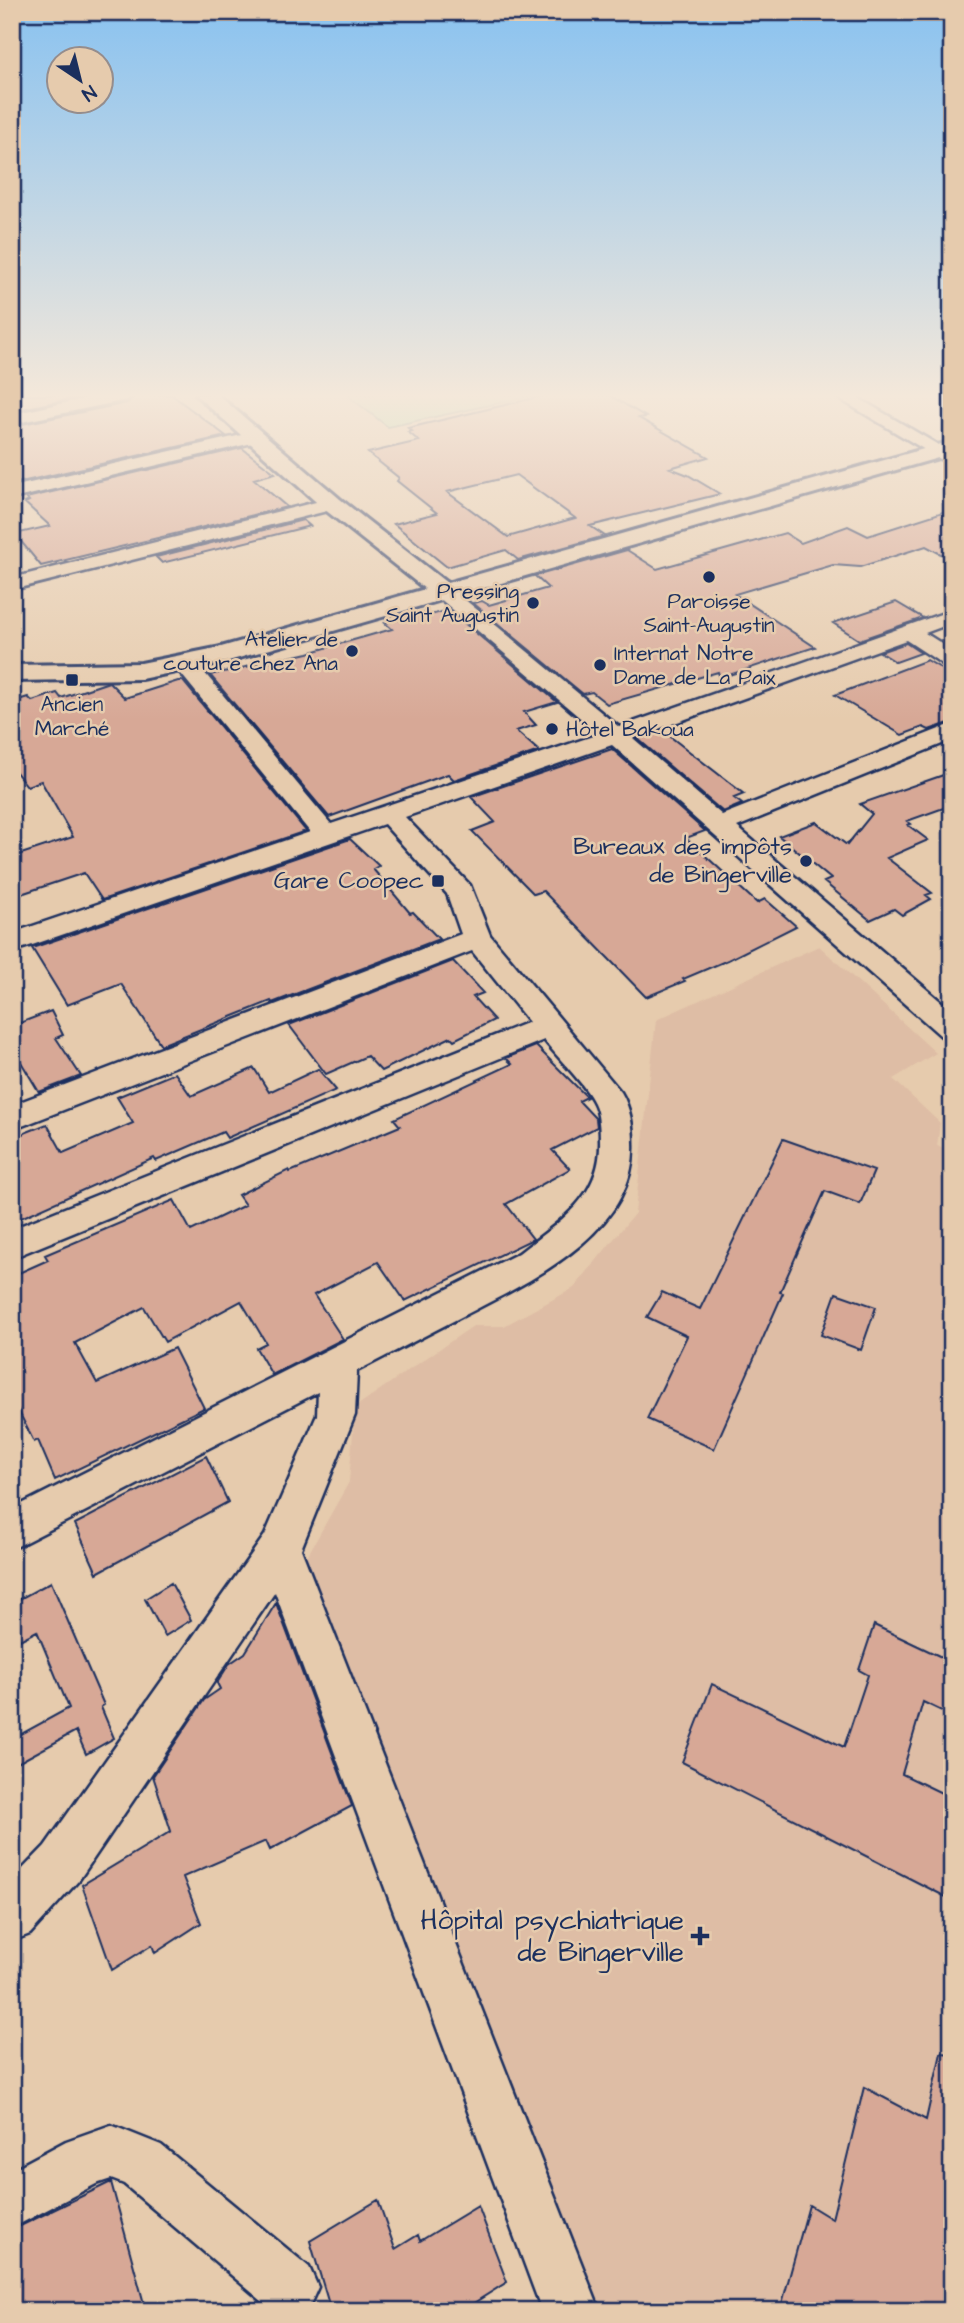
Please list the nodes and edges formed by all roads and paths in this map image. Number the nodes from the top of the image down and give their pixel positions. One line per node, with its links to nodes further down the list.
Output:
1 (766, 503): 4 (main road)
2 (332, 504): 3 (street); 4 (main road)
3 (12, 584)
4 (445, 593): 8 (main road); 11 (street)
5 (952, 616): 6 (street)
6 (908, 632): 7 (street); 11 (street)
7 (952, 660)
8 (185, 664): 9 (main road); 14 (street)
9 (12, 673)
10 (952, 731): 13 (street)
11 (616, 736): 12 (street); 13 (street)
12 (388, 814): 14 (street); 15 (street)
13 (719, 825): 18 (street)
14 (326, 835): 16 (street)
15 (477, 939): 17 (street); 19 (street)
16 (12, 943)
17 (548, 1026): 20 (street); 21 (street)
18 (952, 1028)
19 (12, 1118)
20 (12, 1244)
21 (338, 1363): 22 (street); 23 (street)
22 (12, 1530)
23 (280, 1549): 24 (street); 27 (street)
24 (12, 1916)
25 (12, 2200): 26 (street)
26 (289, 2287)
27 (571, 2311)

